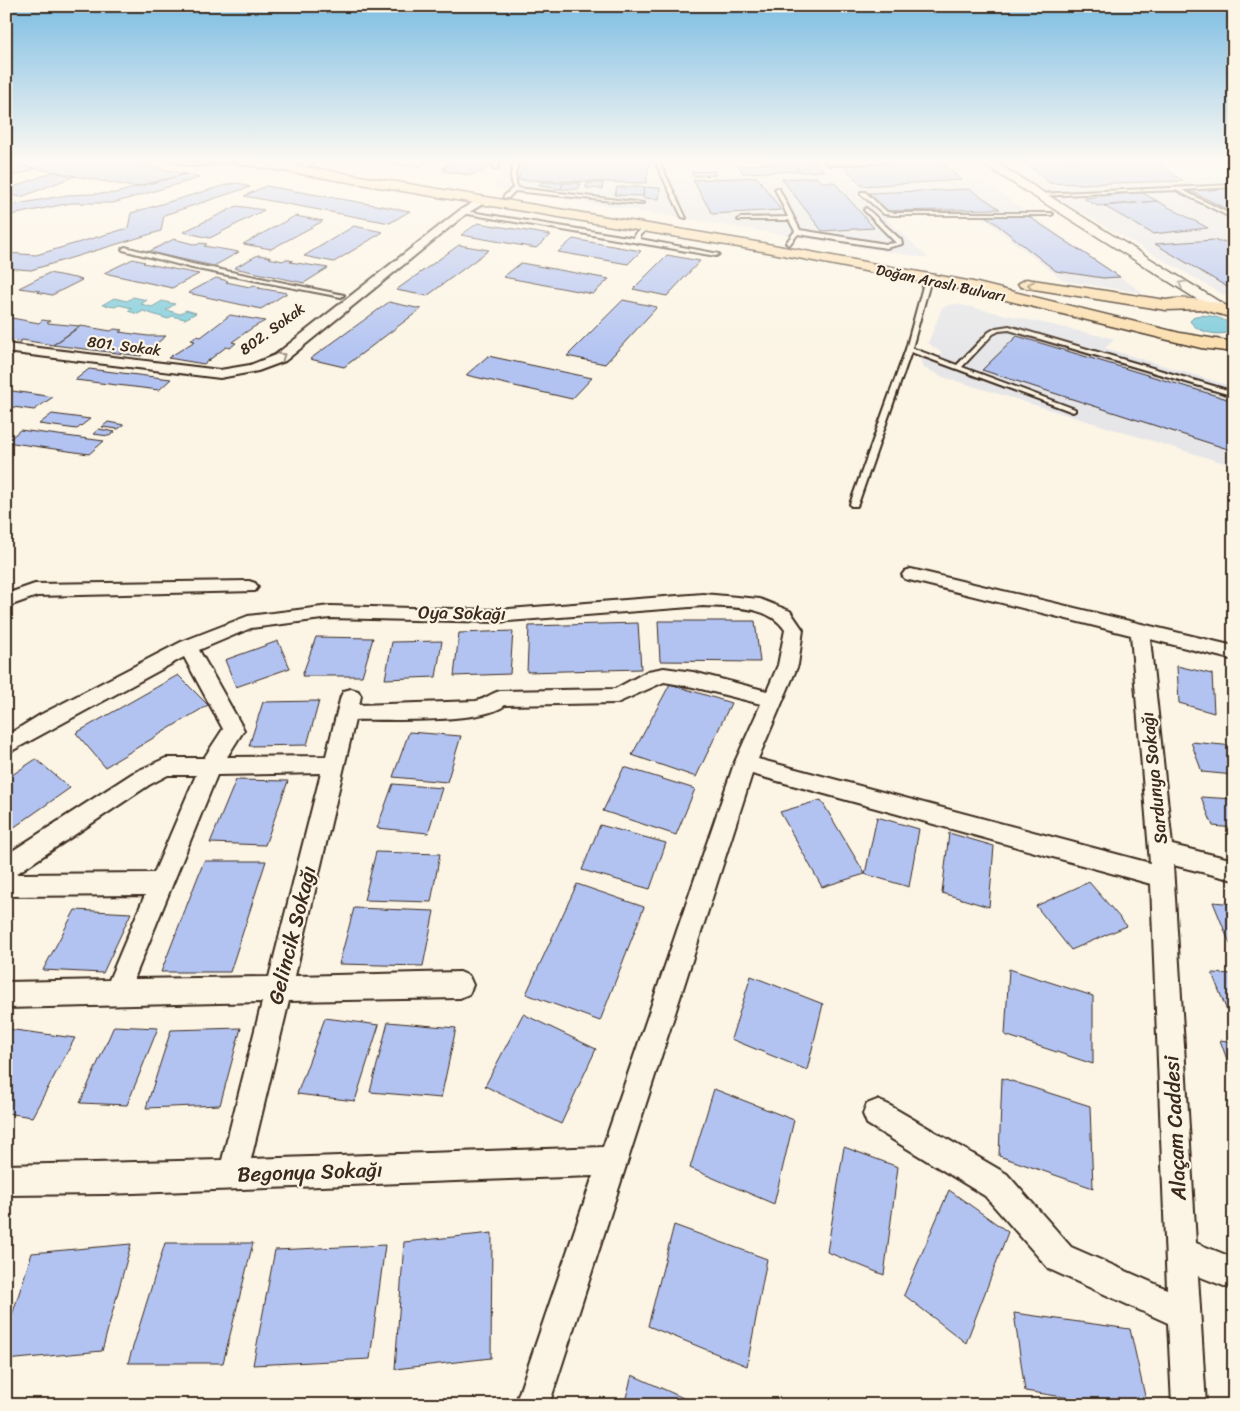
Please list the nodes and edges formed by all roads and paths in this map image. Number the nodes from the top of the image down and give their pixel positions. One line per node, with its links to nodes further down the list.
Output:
1 (431, 225): 17 (street, 802. Sokak)
2 (448, 225): 25 (street, 802. Sokak, one-way to 2)
3 (567, 225): 10 (lane)
4 (597, 225): 10 (main road, Doğan Araslı Bulvarı)
5 (710, 225): 11 (main road, Doğan Araslı Bulvarı)
6 (792, 225): 11 (lane)
7 (885, 225): 11 (lane)
8 (1067, 225): 18 (main road)
9 (1086, 225): 19 (main road, one-way to 9)
10 (641, 234): 13 (lane); 14 (main road, Doğan Araslı Bulvarı)
11 (793, 238): 15 (main road, Doğan Araslı Bulvarı, one-way to 11)
12 (125, 249): 17 (lane)
13 (716, 254)
14 (928, 279): 16 (main road, Doğan Araslı Bulvarı); 23 (lane)
15 (1052, 289): 16 (main road); 18 (main road, Doğan Araslı Bulvarı)
16 (997, 292): 20 (main road, Doğan Araslı Bulvarı)
17 (341, 295): 25 (street, 802. Sokak)
18 (1169, 304): 19 (main road, Doğan Araslı Bulvarı); 20 (main road)
19 (1231, 312)
20 (1201, 343): 21 (main road)
21 (1233, 347)
22 (6, 348): 25 (street, 801. Sokak)
23 (909, 348): 24 (lane); 28 (lane)
24 (957, 368): 26 (lane); 27 (lane)
25 (237, 371)
26 (1234, 394)
27 (1073, 410)
28 (854, 504)
29 (911, 576): 32 (street)
30 (250, 587): 31 (street)
31 (6, 601)
32 (1140, 629): 34 (street); 40 (street, Sardunya Sokağı)
33 (188, 647): 35 (street, Oya Sokağı); 36 (street, Oya Sokağı); 39 (street)
34 (1234, 653)
35 (773, 700): 37 (street, Gelincik Sokağı); 38 (street, Oya Sokağı)
36 (6, 746)
37 (334, 764): 39 (street); 46 (street, Gelincik Sokağı)
38 (745, 764): 40 (street); 50 (street, Oya Sokağı)
39 (210, 766): 41 (street); 43 (street)
40 (1161, 864): 42 (street, Sardunya Sokağı); 53 (street, Alaçam Caddesi)
41 (6, 868)
42 (1234, 870)
43 (163, 884): 44 (street); 47 (street)
44 (6, 885)
45 (460, 985): 46 (street)
46 (279, 988): 47 (street); 51 (street, Gelincik Sokağı)
47 (116, 993): 48 (street)
48 (6, 995)
49 (877, 1114): 55 (street)
50 (613, 1161): 51 (street, Begonya Sokağı); 56 (street, Oya Sokağı)
51 (233, 1174): 52 (street, Begonya Sokağı)
52 (6, 1180)
53 (1181, 1253): 54 (street); 55 (street, Alaçam Caddesi)
54 (1234, 1274)
55 (1185, 1314): 57 (street, Alaçam Caddesi)
56 (532, 1405)
57 (1190, 1405)

